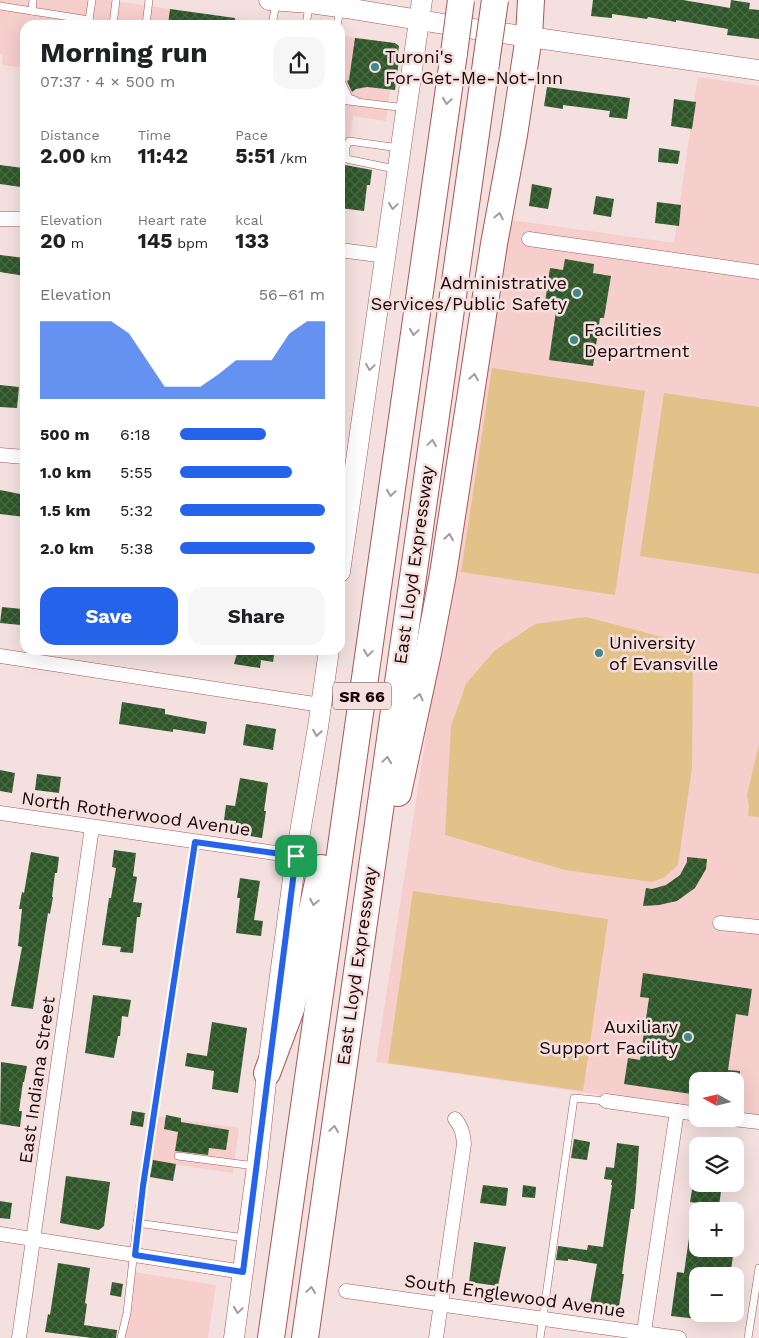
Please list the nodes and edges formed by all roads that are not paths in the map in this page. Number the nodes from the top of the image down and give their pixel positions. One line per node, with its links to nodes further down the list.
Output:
1 (33, 0): 12 (lane)
2 (92, 0): 15 (lane)
3 (116, 0): 16 (lane)
4 (149, 0): 17 (lane)
5 (273, 0): 9 (street); 18 (lane)
6 (461, 0): 43 (highway, East Lloyd Expressway / SR 66, one-way to 43, bridge)
7 (495, 0): 50 (highway, East Lloyd Expressway / SR 66, one-way to 7, bridge)
8 (531, 0): 20 (highway)
9 (310, 3): 13 (street); 19 (lane)
10 (0, 6): 12 (lane)
11 (420, 10): 13 (street); 20 (street); 25 (street)
12 (32, 11): 14 (lane)
13 (339, 16)
14 (75, 20)
15 (89, 20)
16 (114, 20)
17 (147, 20)
18 (272, 20)
19 (307, 20)
20 (529, 36): 21 (street); 50 (highway, one-way to 20)
21 (759, 70)
22 (345, 90): 24 (lane)
23 (345, 100): 24 (lane)
24 (360, 102): 25 (lane)
25 (406, 108): 27 (street)
26 (345, 145): 27 (lane)
27 (400, 148): 29 (street)
28 (345, 155): 29 (lane)
29 (398, 170): 34 (street, one-way to 34)
30 (0, 219): 31 (street)
31 (20, 219)
32 (529, 239): 35 (street)
33 (345, 251): 34 (street)
34 (386, 256): 38 (street, one-way to 38)
35 (759, 272)
36 (0, 455): 37 (street)
37 (20, 457)
38 (347, 473): 39 (street)
39 (345, 501)
40 (328, 655): 42 (street)
41 (0, 656): 42 (street)
42 (321, 705): 47 (street, one-way to 47)
43 (354, 754): 51 (highway, one-way to 51); 74 (highway, East Lloyd Expressway / SR 66)
44 (0, 813): 45 (street, North Rotherwood Avenue)
45 (92, 827): 46 (street, North Rotherwood Avenue); 63 (street, East Indiana Street)
46 (195, 842): 47 (street, North Rotherwood Avenue); 60 (lane)
47 (296, 856): 51 (street)
48 (720, 922): 49 (street)
49 (759, 928)
50 (360, 949): 75 (highway, East Lloyd Expressway / SR 66, one-way to 50)
51 (267, 1073): 59 (street)
52 (606, 1101): 53 (street); 69 (lane)
53 (677, 1111): 54 (street); 70 (street)
54 (689, 1113)
55 (455, 1119): 68 (street)
56 (744, 1120): 57 (street)
57 (759, 1122)
58 (178, 1156): 59 (lane)
59 (257, 1166): 62 (street)
60 (138, 1223): 62 (lane); 64 (lane)
61 (0, 1234): 63 (street)
62 (248, 1238): 66 (street)
63 (33, 1240): 64 (street); 71 (street, East Indiana Street)
64 (135, 1255): 66 (street); 72 (lane)
65 (759, 1268): 79 (lane)
66 (243, 1272): 73 (street, one-way to 73)
67 (346, 1291): 68 (street, South Englewood Avenue)
68 (441, 1304): 69 (street, South Englewood Avenue); 76 (street)
69 (543, 1318): 70 (street, South Englewood Avenue); 77 (lane)
70 (643, 1336): 78 (street, South Englewood Avenue)
71 (19, 1338)
72 (121, 1338)
73 (234, 1338)
74 (271, 1338)
75 (305, 1338)
76 (436, 1338)
77 (540, 1338)
78 (679, 1338)
79 (748, 1338)

